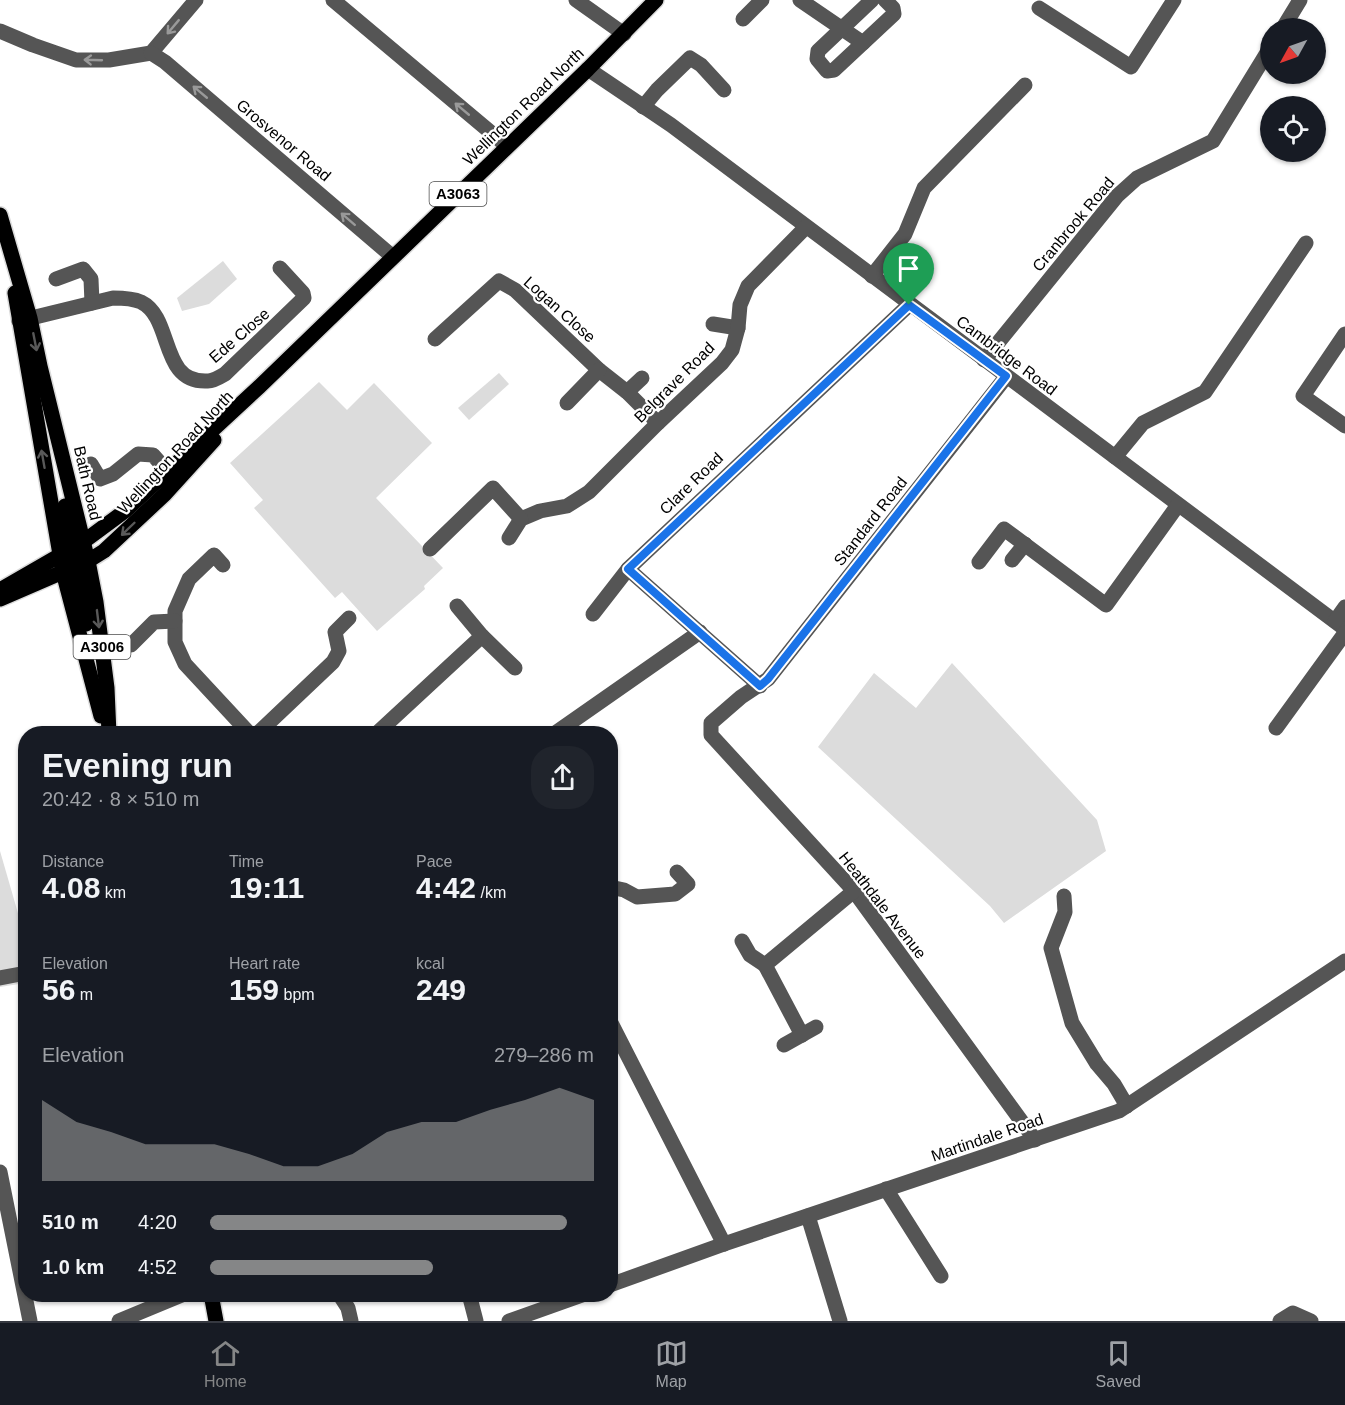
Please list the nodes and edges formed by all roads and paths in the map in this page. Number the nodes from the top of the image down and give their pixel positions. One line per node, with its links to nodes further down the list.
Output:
1 (196, 0): 18 (street, one-way to 18)
2 (333, 0): 24 (street, one-way to 2)
3 (576, 0): 16 (street)
4 (656, 0): 16 (main road, Wellington Road North / A3063)
5 (762, 0): 13 (street)
6 (800, 0): 14 (street)
7 (872, 0): 14 (street)
8 (885, 0): 17 (street)
9 (1174, 0): 11 (street)
10 (1300, 0): 12 (street)
11 (1039, 8)
12 (1288, 18)
13 (743, 20)
14 (842, 29): 17 (street); 17 (street)
15 (0, 31): 18 (street, one-way to 15)
16 (624, 34): 20 (main road, Wellington Road North / A3063)
17 (863, 43)
18 (151, 53): 28 (street, Grosvenor Road, one-way to 18)
19 (1260, 64): 39 (street, Cranbrook Road)
20 (588, 69): 23 (street, Cambridge Road); 24 (main road, Wellington Road North / A3063)
21 (1025, 85): 30 (street)
22 (724, 90): 23 (street)
23 (643, 107): 26 (street, Cambridge Road)
24 (507, 146): 28 (main road, Wellington Road North / A3063)
25 (0, 215): 34 (main road, Bath Road / A3006)
26 (806, 227): 30 (street, Cambridge Road); 36 (street, Belgrave Road)
27 (1306, 243): 48 (street)
28 (393, 257): 43 (main road, Wellington Road North / A3063)
29 (280, 268): 32 (street, Ede Close)
30 (872, 276): 33 (street, Cambridge Road)
31 (56, 279): 32 (street)
32 (92, 303): 34 (street, Ede Close)
33 (909, 305): 39 (street, Cambridge Road); 61 (street, Clare Road)
34 (24, 320): 55 (main road, Bath Road / A3006, one-way to 34); 55 (main road, Bath Road / A3006, one-way to 55)
35 (713, 324): 36 (street)
36 (738, 328): 46 (street, Belgrave Road)
37 (1345, 334): 47 (street)
38 (435, 339): 40 (street, Logan Close)
39 (984, 360): 41 (street, Cambridge Road)
40 (599, 370): 44 (street, Logan Close); 45 (street)
41 (1006, 376): 48 (street, Cambridge Road); 74 (street, Standard Road)
42 (642, 378): 44 (street)
43 (259, 387): 50 (main road, Wellington Road North / A3063); 60 (main road, Wellington Road North / A3063, one-way to 60)
44 (627, 392): 46 (street, Logan Close)
45 (567, 403)
46 (658, 423): 52 (street, Belgrave Road)
47 (1345, 426)
48 (1115, 457): 51 (street, Cambridge Road)
49 (91, 464): 50 (street)
50 (168, 472): 55 (main road, Wellington Road North / A3063)
51 (1178, 505): 54 (street); 69 (street, Cambridge Road)
52 (521, 519): 53 (street); 56 (street)
53 (509, 538)
54 (1025, 544): 57 (street); 58 (street)
55 (72, 548): 60 (main road, Bath Road / A3006); 60 (main road, Bath Road / A3006); 62 (main road, A3063)
56 (430, 549)
57 (1012, 560)
58 (979, 562)
59 (223, 565): 68 (street)
60 (76, 566): 63 (main road, A3063); 75 (main road, Bath Road / A3006); 76 (main road, Bath Road / A3006, one-way to 76)
61 (628, 569): 66 (street, Clare Road); 70 (street)
62 (0, 590)
63 (0, 599)
64 (456, 606): 71 (street)
65 (1345, 607): 69 (street)
66 (593, 614)
67 (349, 618): 78 (street)
68 (175, 621): 72 (street); 77 (street)
69 (1342, 628): 81 (street)
70 (700, 632): 74 (street); 80 (street)
71 (482, 636): 73 (street); 79 (street)
72 (131, 645)
73 (515, 668)
74 (760, 686): 84 (street, Heathdale Avenue)
75 (105, 726)
76 (107, 726)
77 (243, 726)
78 (265, 726)
79 (385, 726)
80 (565, 726)
81 (1276, 728)
82 (677, 872): 83 (street)
83 (618, 888)
84 (854, 891): 88 (street); 96 (street, Heathdale Avenue)
85 (1064, 896): 95 (street)
86 (742, 941): 88 (street)
87 (1345, 961): 95 (street, Martindale Road)
88 (765, 965): 92 (street)
89 (18, 975): 90 (street)
90 (0, 978)
91 (816, 1027): 92 (street)
92 (802, 1035): 94 (street)
93 (618, 1037): 100 (street)
94 (784, 1045)
95 (1127, 1106): 96 (street, Martindale Road)
96 (1035, 1140): 98 (street, Martindale Road)
97 (0, 1172): 101 (street)
98 (886, 1190): 99 (street, Martindale Road); 102 (street)
99 (808, 1216): 100 (street, Martindale Road); 116 (street)
100 (724, 1244): 103 (street, Martindale Road)
101 (18, 1261)
102 (941, 1276)
103 (618, 1282)
104 (26, 1302): 110 (street)
105 (165, 1302): 111 (street)
106 (212, 1302): 112 (main road)
107 (344, 1302): 113 (street)
108 (471, 1302): 114 (street)
109 (562, 1302): 115 (street)
110 (30, 1321)
111 (119, 1321)
112 (216, 1321)
113 (351, 1321)
114 (476, 1321)
115 (509, 1321)
116 (840, 1321)
117 (1280, 1321): 118 (street)
118 (1311, 1321)

